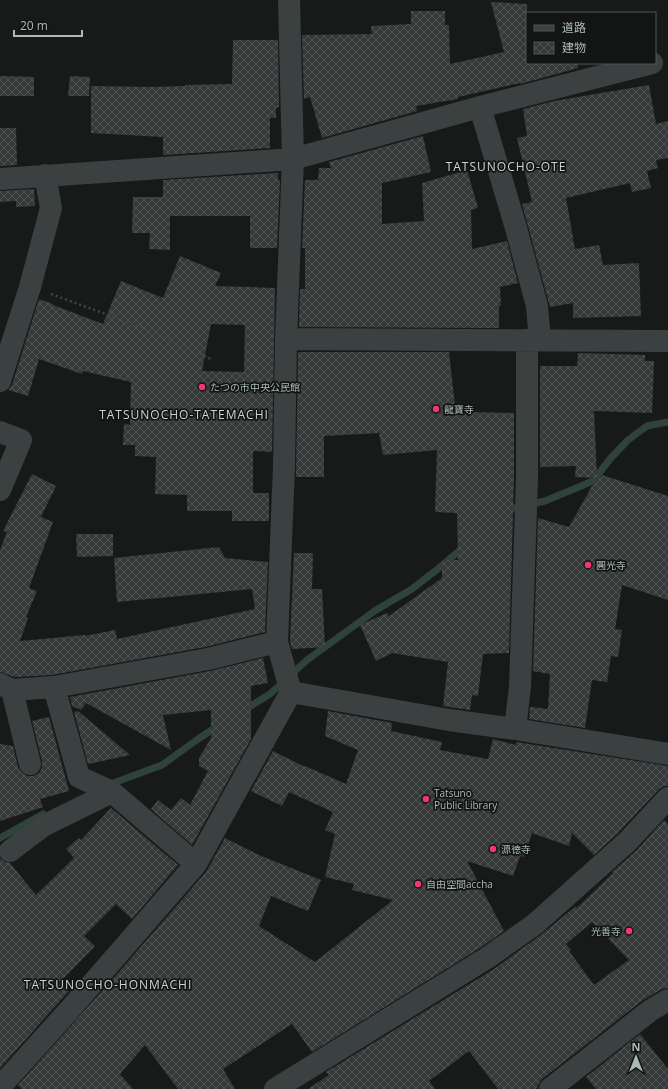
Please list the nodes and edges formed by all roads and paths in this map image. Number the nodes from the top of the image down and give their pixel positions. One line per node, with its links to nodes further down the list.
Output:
1 (288, 0): 6 (street)
2 (668, 58): 3 (street)
3 (656, 62)
4 (648, 64): 5 (street)
5 (480, 107): 6 (street); 11 (street)
6 (293, 159): 7 (street); 10 (street)
7 (45, 175): 8 (street); 9 (street)
8 (0, 179)
9 (30, 287): 13 (path); 14 (street)
10 (286, 339): 11 (street); 17 (street)
11 (534, 340): 12 (street); 21 (street)
12 (668, 341)
13 (212, 359)
14 (0, 381)
15 (0, 432): 16 (street)
16 (0, 490)
17 (277, 642): 19 (street); 20 (street)
18 (6, 687): 19 (street); 23 (street)
19 (54, 687): 24 (street)
20 (291, 692): 21 (street); 27 (street)
21 (515, 729): 22 (street)
22 (668, 754)
23 (30, 764)
24 (112, 792): 26 (street); 27 (street)
25 (668, 798): 30 (street)
26 (10, 851)
27 (196, 864): 29 (street)
28 (668, 1000): 31 (street)
29 (0, 1087)
30 (274, 1089)
31 (550, 1089)

